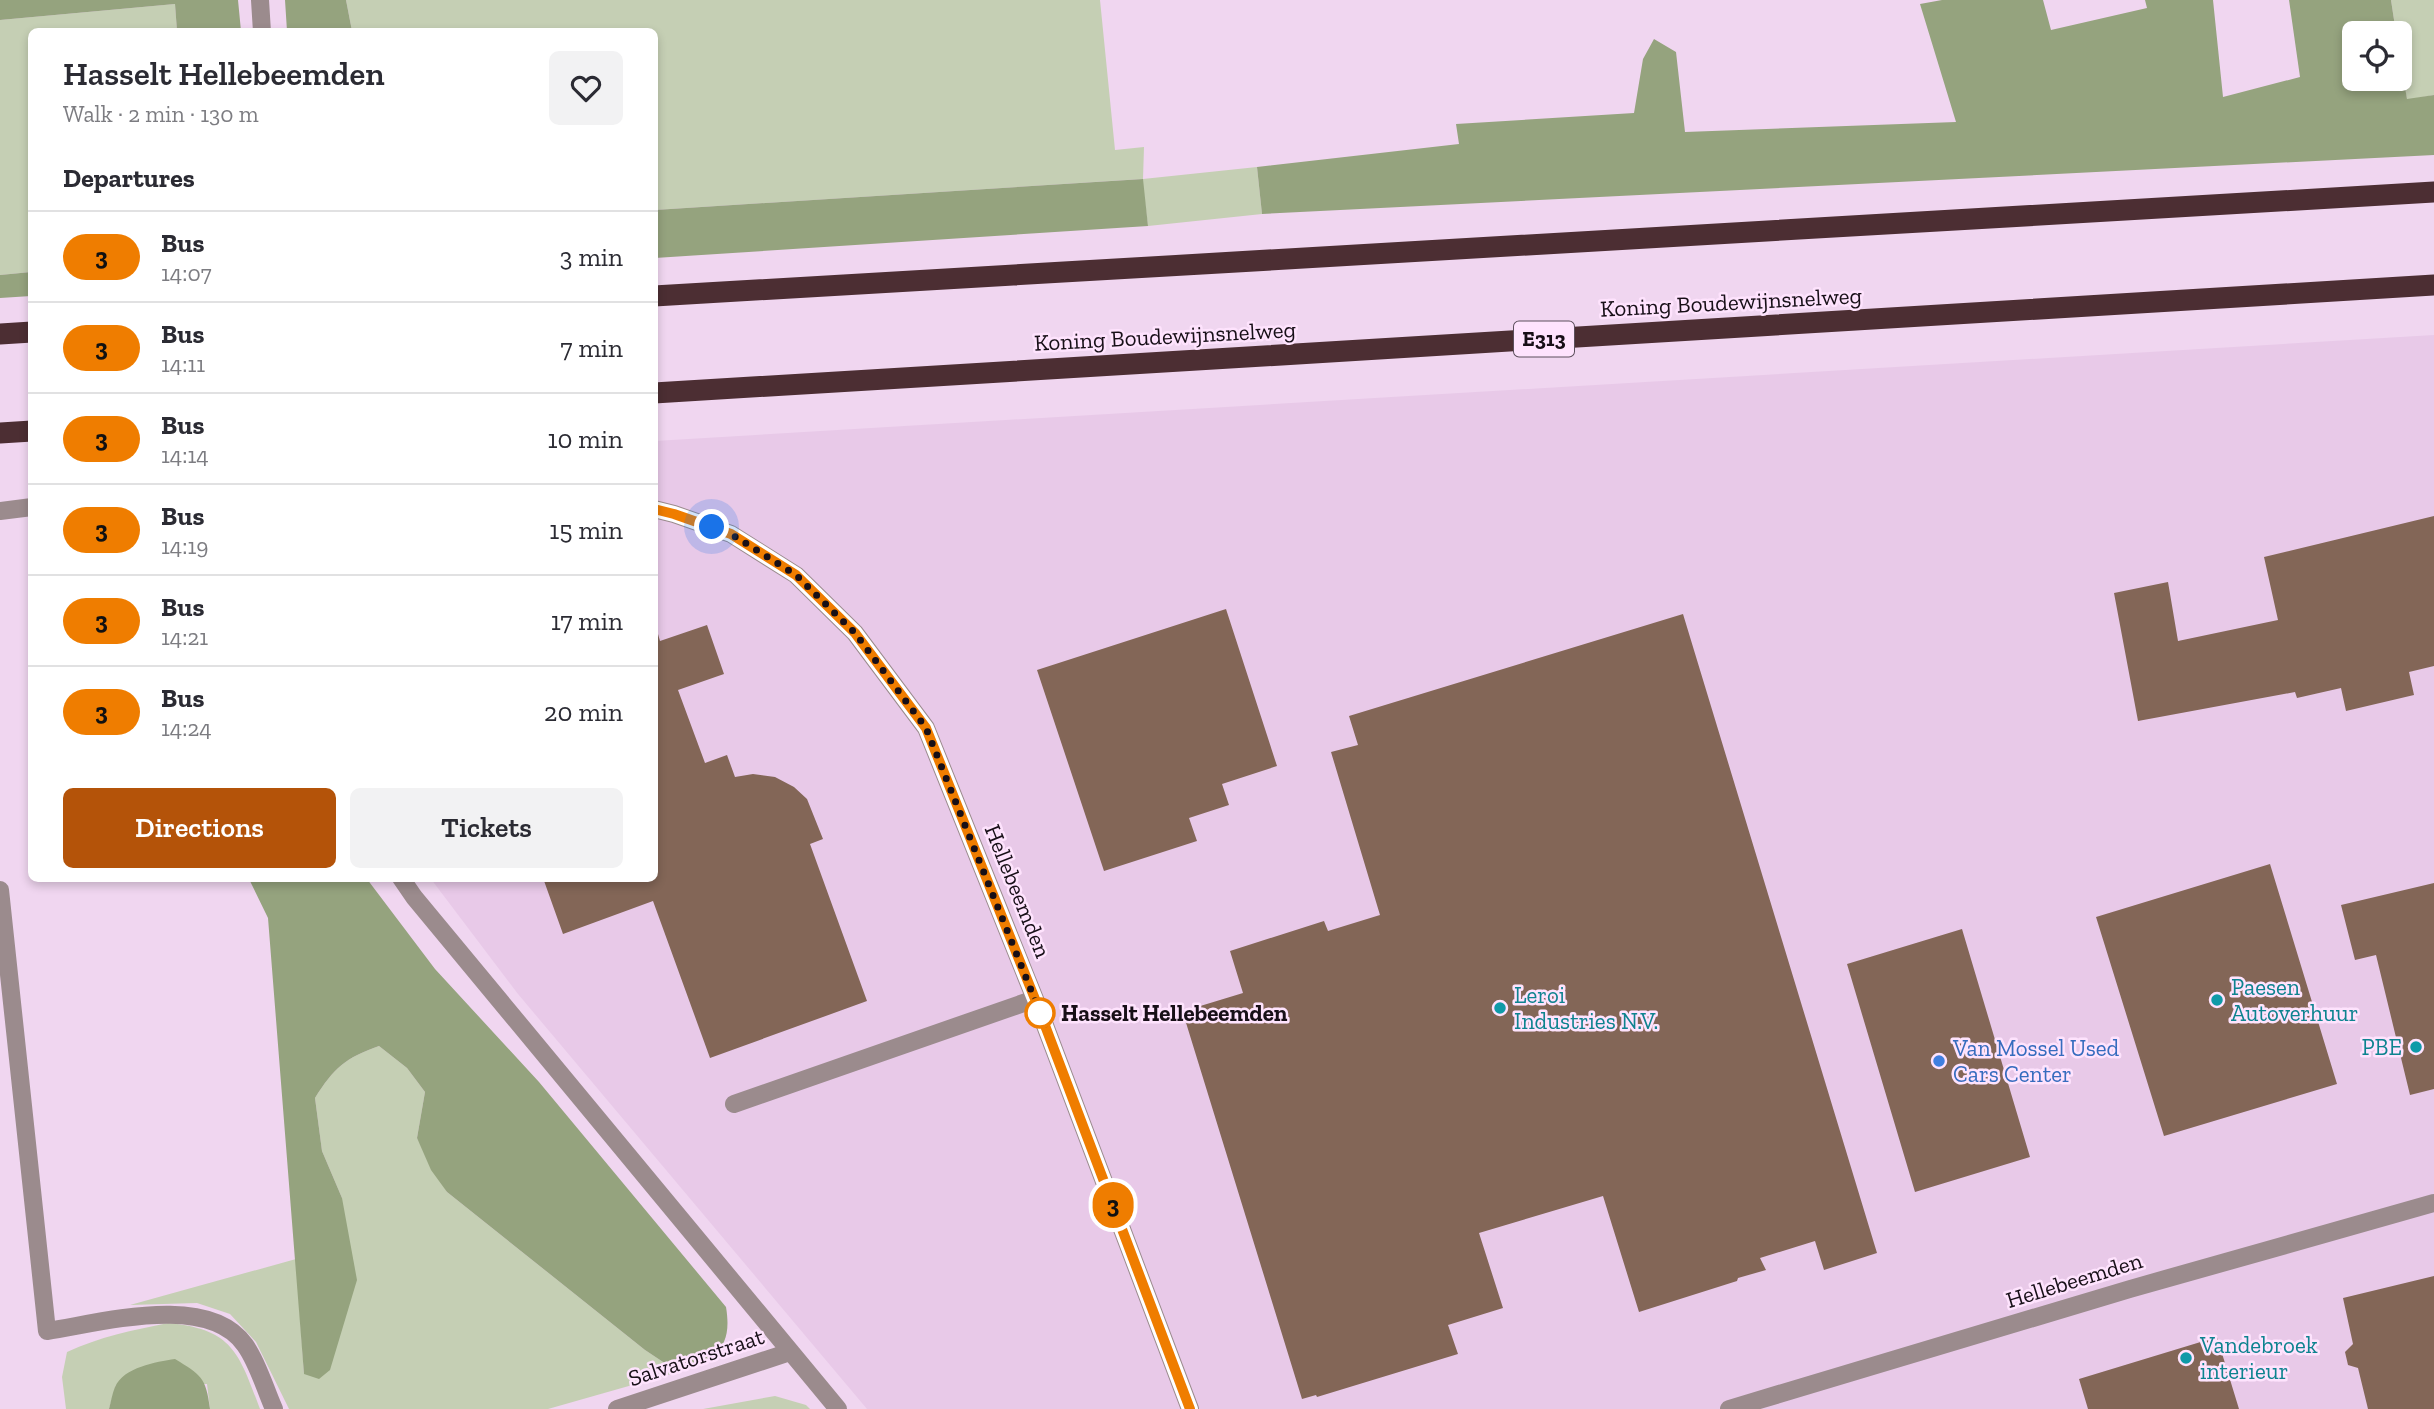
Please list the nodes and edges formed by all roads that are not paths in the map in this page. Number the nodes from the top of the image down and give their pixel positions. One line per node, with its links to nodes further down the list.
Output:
1 (260, 0): 2 (street)
2 (262, 28)
3 (2434, 192): 5 (highway)
4 (2434, 285): 8 (highway, Koning Boudewijnsnelweg / E313)
5 (658, 296)
6 (28, 332): 7 (highway)
7 (0, 334)
8 (658, 393)
9 (28, 431): 10 (highway)
10 (0, 433)
11 (28, 508): 13 (street)
12 (658, 510): 16 (street, Hellebeemden)
13 (0, 511)
14 (404, 882): 19 (street)
15 (0, 890): 20 (street)
16 (1035, 999): 17 (street); 23 (street, Hellebeemden)
17 (734, 1104)
18 (2434, 1203): 24 (street, Hellebeemden)
19 (790, 1352): 21 (street, Salvatorstraat); 22 (street)
20 (274, 1409)
21 (617, 1409)
22 (838, 1409)
23 (1190, 1409)
24 (1729, 1409)

